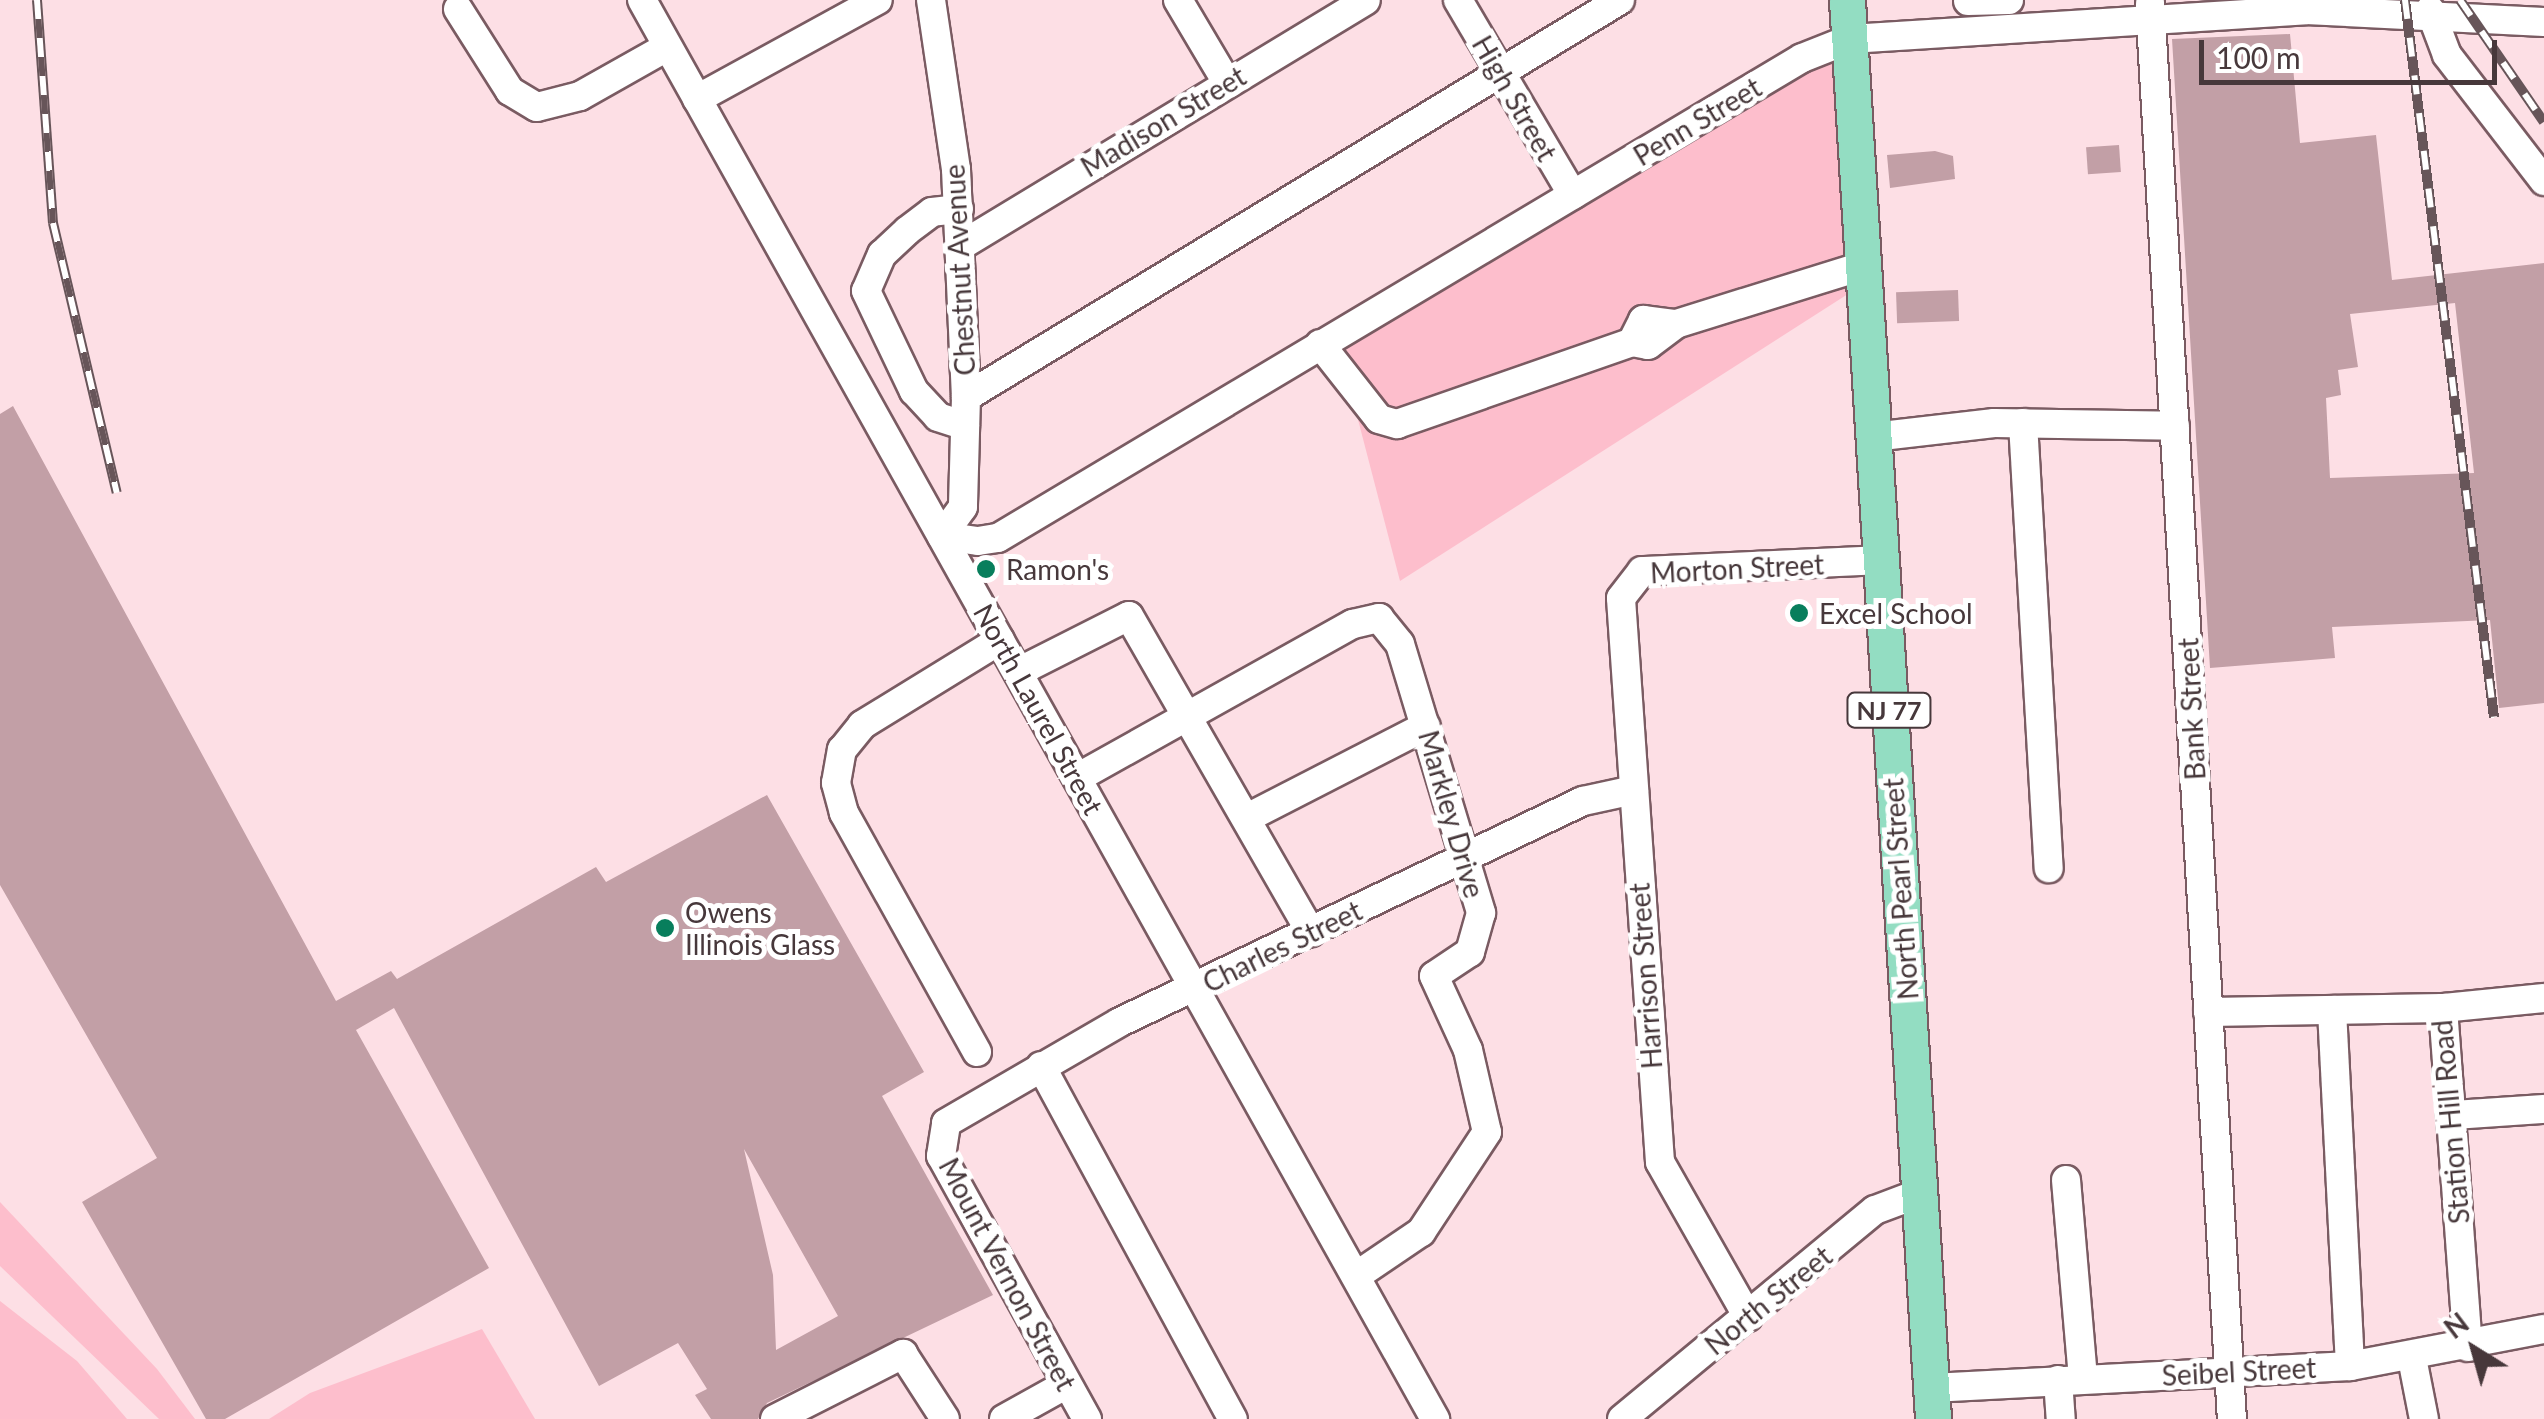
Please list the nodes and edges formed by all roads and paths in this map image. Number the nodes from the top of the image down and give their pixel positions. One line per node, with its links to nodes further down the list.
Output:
1 (642, 0): 16 (street, North Laurel Street)
2 (878, 0): 19 (street)
3 (930, 0): 22 (street, Chestnut Avenue)
4 (1178, 0): 18 (street)
5 (1366, 0): 18 (street, Madison Street)
6 (1458, 0): 17 (street, High Street)
7 (1620, 0): 17 (street)
8 (1847, 0): 15 (main road, North Pearl Street / NJ 77)
9 (2009, 0): 10 (street)
10 (1968, 1)
11 (458, 9): 16 (street)
12 (2150, 10): 13 (street, Penn Street); 15 (street, Penn Street); 28 (street, Bank Street)
13 (2430, 10): 14 (street, Penn Street); 20 (street)
14 (2544, 22)
15 (1850, 39): 21 (street, Penn Street); 24 (main road, North Pearl Street / NJ 77)
16 (667, 47): 19 (street, North Laurel Street)
17 (1499, 72): 21 (street, High Street); 26 (street)
18 (1226, 81): 23 (street, Madison Street)
19 (696, 99): 30 (street, North Laurel Street)
20 (2544, 182)
21 (1573, 195): 25 (street, Penn Street)
22 (959, 209): 23 (street, Chestnut Avenue); 26 (street)
23 (962, 244): 26 (street, Chestnut Avenue)
24 (1862, 266): 25 (street); 29 (main road, North Pearl Street / NJ 77)
25 (1320, 344): 30 (street, Penn Street)
26 (966, 412): 30 (street, Chestnut Avenue)
27 (2023, 423): 28 (street); 29 (street); 41 (street)
28 (2175, 426): 47 (street, Bank Street)
29 (1874, 437): 31 (main road, North Pearl Street / NJ 77)
30 (942, 536): 33 (street, North Laurel Street)
31 (1880, 560): 32 (street, Morton Street); 54 (main road, North Pearl Street / NJ 77)
32 (1622, 610): 38 (street, Harrison Street)
33 (1000, 640): 34 (street, North Laurel Street); 48 (street)
34 (1018, 672): 35 (street); 37 (street, North Laurel Street)
35 (1190, 715): 36 (street, Markley Drive); 37 (street, Markley Drive); 39 (street)
36 (1426, 726): 39 (street); 40 (street, Markley Drive)
37 (1077, 778): 43 (street, North Laurel Street)
38 (1634, 790): 40 (street, Charles Street); 56 (street, Harrison Street)
39 (1248, 818): 42 (street)
40 (1468, 857): 42 (street, Charles Street); 55 (street, Markley Drive)
41 (2049, 868)
42 (1311, 932): 43 (street, Charles Street)
43 (1193, 988): 49 (street, Charles Street); 55 (street, North Laurel Street)
44 (2544, 998): 45 (street)
45 (2443, 1008): 46 (street, Station Hill Road); 51 (street, Station Hill Road)
46 (2332, 1010): 47 (street, Station Hill Road); 60 (street)
47 (2208, 1012): 61 (street, Bank Street)
48 (977, 1052)
49 (1041, 1066): 52 (street, Charles Street); 70 (street)
50 (2544, 1109): 51 (street)
51 (2452, 1115): 58 (street, Station Hill Road)
52 (942, 1127): 63 (street, Mount Vernon Street)
53 (2066, 1180): 62 (street)
54 (1920, 1193): 56 (street, North Street); 64 (main road, North Pearl Street / NJ 77)
55 (1356, 1276): 71 (street, North Laurel Street)
56 (1748, 1317): 65 (street, North Street)
57 (2544, 1329): 58 (street, Seibel Street)
58 (2468, 1347): 59 (street, Seibel Street)
59 (2412, 1358): 60 (street, Seibel Street); 74 (street)
60 (2350, 1366): 61 (street, Seibel Street)
61 (2230, 1370): 62 (street, Seibel Street); 73 (street, Bank Street)
62 (2070, 1379): 64 (street, Seibel Street); 72 (street)
63 (1067, 1384): 68 (street); 69 (street, Mount Vernon Street)
64 (1932, 1403)
65 (1633, 1415)
66 (775, 1419): 67 (street)
67 (945, 1419)
68 (1004, 1419)
69 (1086, 1419)
70 (1233, 1419)
71 (1435, 1419)
72 (2061, 1419)
73 (2232, 1419)
74 (2424, 1419)

